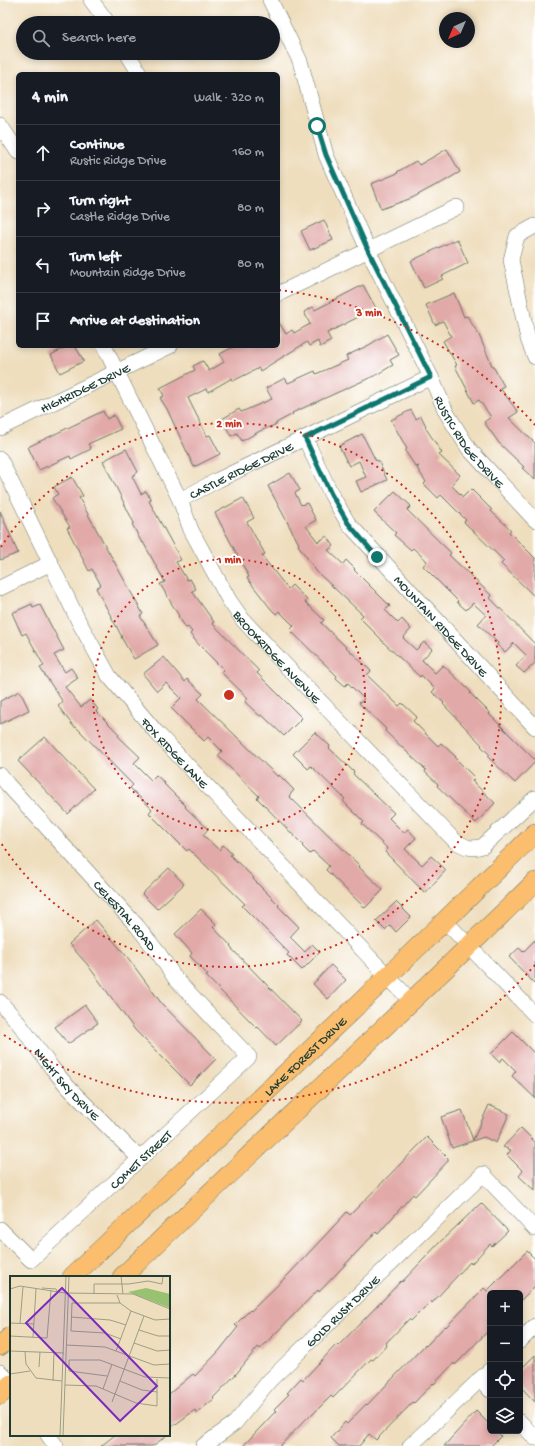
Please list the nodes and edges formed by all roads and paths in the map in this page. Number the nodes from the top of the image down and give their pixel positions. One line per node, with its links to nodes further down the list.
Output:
1 (91, 0): 3 (street)
2 (270, 0): 4 (street, RUSTIC RIDGE DRIVE)
3 (103, 16)
4 (278, 16)
5 (280, 20): 12 (street, RUSTIC RIDGE DRIVE)
6 (131, 60): 7 (street)
7 (139, 72)
8 (0, 125): 9 (street)
9 (16, 149)
10 (457, 207): 12 (street)
11 (535, 226): 16 (street)
12 (368, 250): 13 (street); 18 (street, RUSTIC RIDGE DRIVE)
13 (280, 293)
14 (105, 348): 17 (street, BROOKRIDGE AVENUE)
15 (166, 348): 17 (street, HIGHRIDGE DRIVE)
16 (535, 357)
17 (116, 372): 19 (street, HIGHRIDGE DRIVE); 22 (street, BROOKRIDGE AVENUE)
18 (431, 377): 20 (street, CASTLE RIDGE DRIVE); 23 (street, RUSTIC RIDGE DRIVE)
19 (0, 428)
20 (305, 438): 22 (street, CASTLE RIDGE DRIVE); 26 (street, MOUNTAIN RIDGE DRIVE)
21 (0, 459): 24 (street, FOX RIDGE LANE)
22 (180, 500): 28 (street, BROOKRIDGE AVENUE)
23 (535, 520)
24 (51, 563): 25 (street); 33 (street, FOX RIDGE LANE)
25 (0, 588)
26 (535, 727)
27 (0, 775): 37 (street, CELESTIAL ROAD)
28 (535, 798)
29 (535, 833): 31 (main road, LAKE FOREST DRIVE)
30 (535, 882): 32 (main road)
31 (445, 920): 32 (street); 33 (main road, LAKE FOREST DRIVE)
32 (469, 946): 35 (main road); 36 (street)
33 (388, 976): 35 (street, FOX RIDGE LANE); 41 (main road, LAKE FOREST DRIVE)
34 (0, 1002): 38 (street, NIGHT SKY DRIVE)
35 (412, 1002): 42 (main road)
36 (535, 1015)
37 (249, 1057): 38 (street, COMET STREET)
38 (140, 1159): 39 (street, COMET STREET)
39 (0, 1229)
40 (535, 1229): 56 (street, GOLD RUSH DRIVE)
41 (73, 1276)
42 (123, 1276)
43 (535, 1326): 45 (street)
44 (10, 1337): 46 (main road)
45 (523, 1338)
46 (0, 1346)
47 (0, 1372): 49 (street)
48 (487, 1380): 57 (street)
49 (10, 1383)
50 (10, 1385): 51 (main road)
51 (0, 1395)
52 (523, 1425): 54 (street)
53 (49, 1436): 55 (street)
54 (535, 1438)
55 (56, 1446)
56 (203, 1446)
57 (410, 1446)

